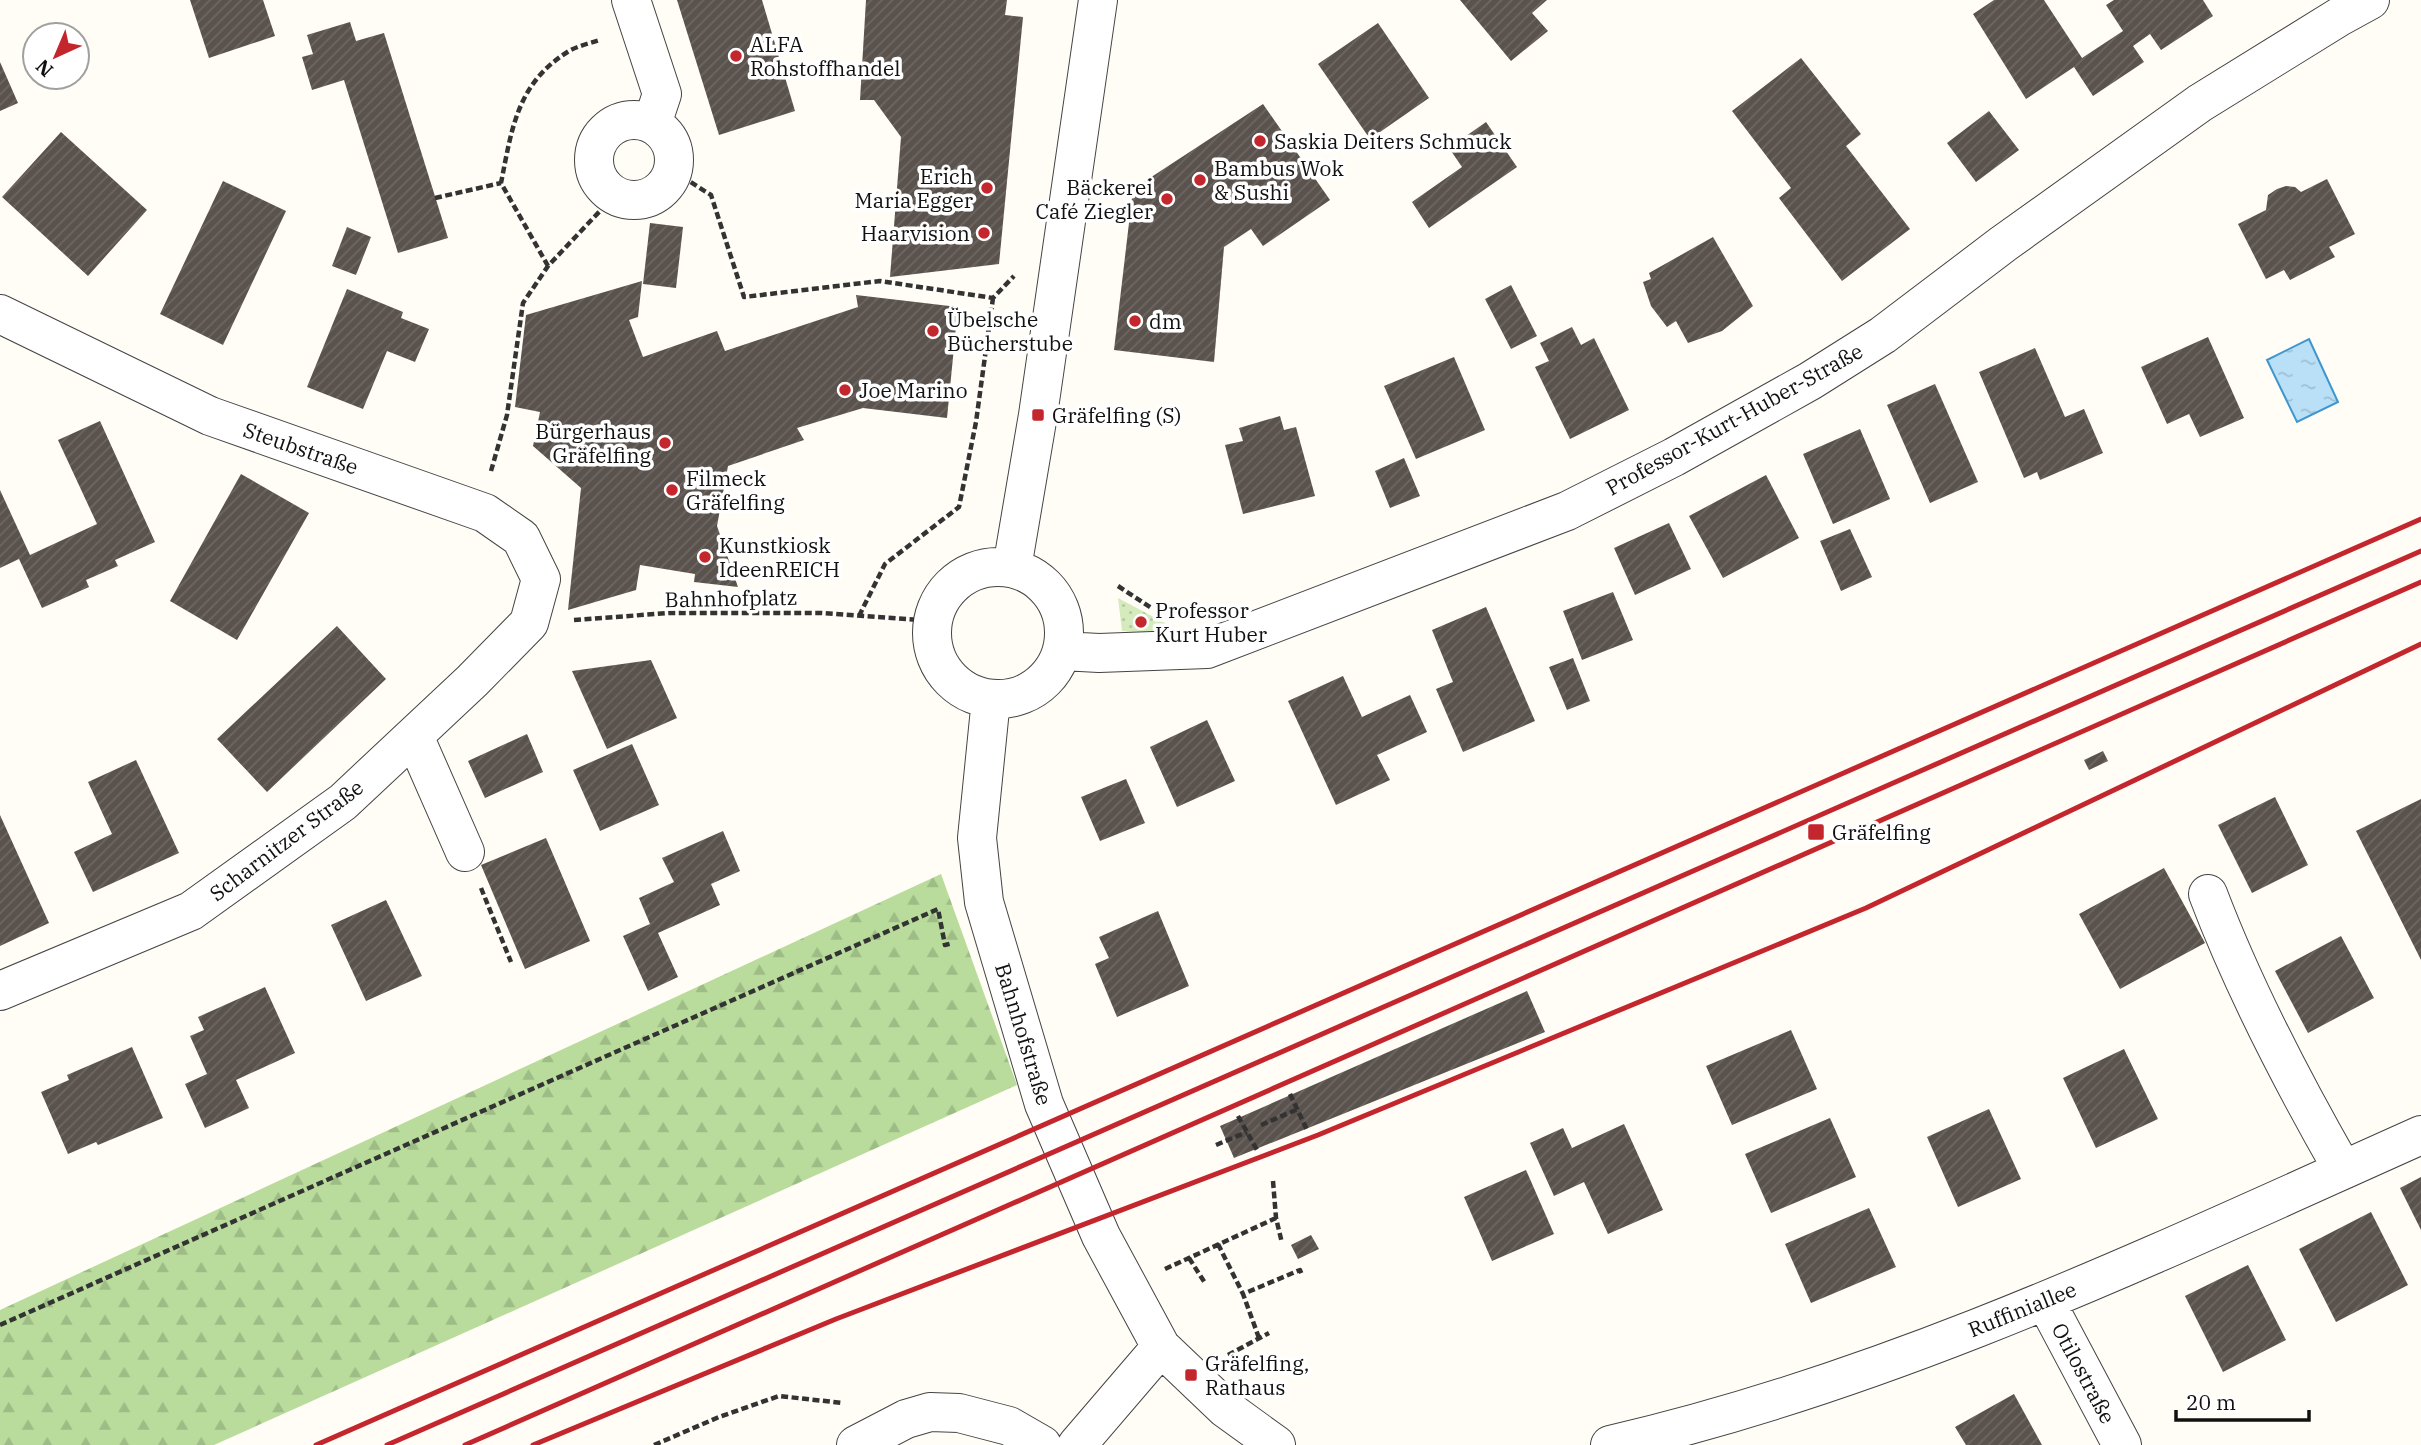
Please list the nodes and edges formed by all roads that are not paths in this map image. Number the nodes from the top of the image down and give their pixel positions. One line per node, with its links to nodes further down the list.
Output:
1 (1098, 0): 6 (street)
2 (2370, 0): 8 (street, Professor-Kurt-Huber-Straße)
3 (635, 13): 4 (street)
4 (652, 124): 4 (street)
5 (0, 314): 7 (street, Steubstraße)
6 (1012, 568): 8 (street); 9 (street)
7 (529, 623): 10 (street, Scharnitzer Straße)
8 (1062, 651): 9 (street)
9 (991, 699): 17 (street, Bahnhofstraße)
10 (414, 736): 11 (street); 13 (street, Scharnitzer Straße)
11 (465, 852)
12 (2208, 894): 15 (street)
13 (0, 991)
14 (2421, 1135): 15 (street, Ruffiniallee)
15 (2343, 1170): 16 (street, Ruffiniallee)
16 (2046, 1302): 22 (street, Ruffiniallee); 23 (street, Otilostraße)
17 (1161, 1347): 20 (street); 21 (street)
18 (856, 1445): 19 (street)
19 (1042, 1445)
20 (1077, 1445)
21 (1276, 1445)
22 (1610, 1445)
23 (2122, 1445)

